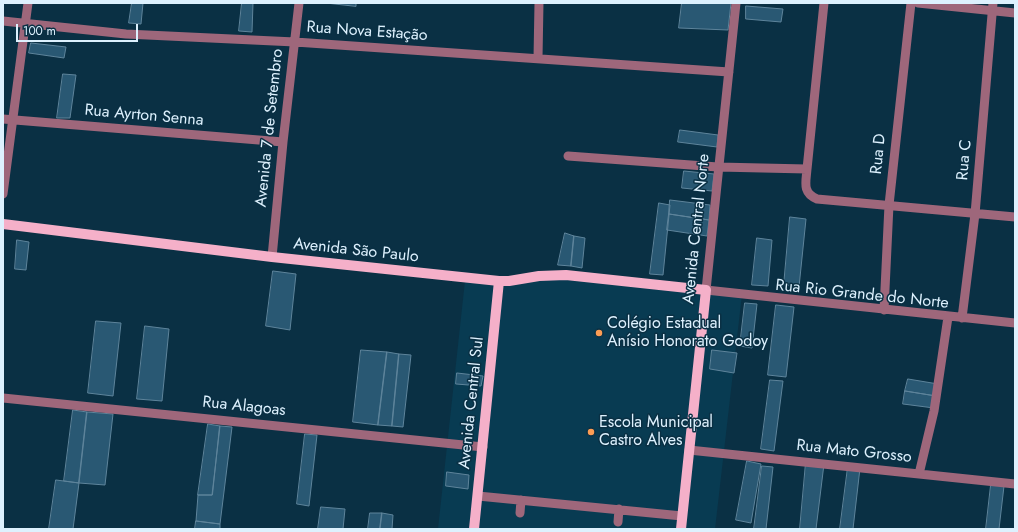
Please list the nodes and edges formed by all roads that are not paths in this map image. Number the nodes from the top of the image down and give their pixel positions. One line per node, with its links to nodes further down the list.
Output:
1 (28, 3): 12 (street)
2 (299, 3): 13 (street, Avenida 7 de Setembro)
3 (539, 3): 14 (street)
4 (736, 3): 15 (street, Avenida Central Norte)
5 (740, 3): 20 (street)
6 (824, 3): 21 (street)
7 (911, 3): 23 (street, Rua D)
8 (918, 3): 9 (street)
9 (993, 7): 10 (street); 24 (street, Rua C)
10 (1015, 13)
11 (3, 21): 12 (street, Rua Nova Estação)
12 (26, 23): 13 (street, Rua Nova Estação); 17 (street)
13 (295, 42): 14 (street, Rua Nova Estação); 18 (street, Avenida 7 de Setembro)
14 (538, 58): 15 (street, Rua Nova Estação)
15 (729, 72): 20 (street, Avenida Central Norte)
16 (3, 119): 17 (street, Rua Ayrton Senna)
17 (14, 120): 18 (street, Rua Ayrton Senna); 22 (street)
18 (283, 142): 27 (street, Avenida 7 de Setembro)
19 (568, 156): 20 (street)
20 (721, 167): 21 (street); 29 (street, Avenida Central Norte)
21 (807, 169): 23 (street)
22 (3, 194)
23 (889, 205): 24 (street); 30 (street, Rua D)
24 (975, 214): 25 (street); 32 (street, Rua C)
25 (1015, 217)
26 (3, 224): 27 (main road, Avenida São Paulo)
27 (272, 257): 28 (main road, Avenida São Paulo)
28 (499, 281): 29 (main road, Avenida São Paulo); 36 (main road, Avenida Central Sul)
29 (707, 291): 30 (street, Rua Rio Grande do Norte); 31 (street, Rua Rio Grande do Norte); 37 (main road, Avenida Central Norte)
30 (884, 310): 31 (street, Rua Rio Grande do Norte)
31 (947, 318): 32 (street, Rua Rio Grande do Norte); 34 (street, Rua Rio Grande do Norte); 38 (street)
32 (962, 318): 33 (street, Rua Rio Grande do Norte)
33 (1015, 323)
34 (1015, 328)
35 (3, 398): 36 (street, Rua Alagoas)
36 (483, 447): 40 (main road, Avenida Central Sul)
37 (689, 450): 38 (street, Rua Mato Grosso); 44 (main road, Avenida Central Norte)
38 (919, 474): 39 (street, Rua Mato Grosso)
39 (1015, 484)
40 (478, 496): 41 (street); 46 (main road, Avenida Central Sul)
41 (521, 500): 42 (street); 43 (street)
42 (619, 510): 44 (street); 45 (street)
43 (520, 513)
44 (682, 516): 47 (main road, Avenida Central Norte)
45 (618, 522)
46 (474, 529)
47 (681, 529)

